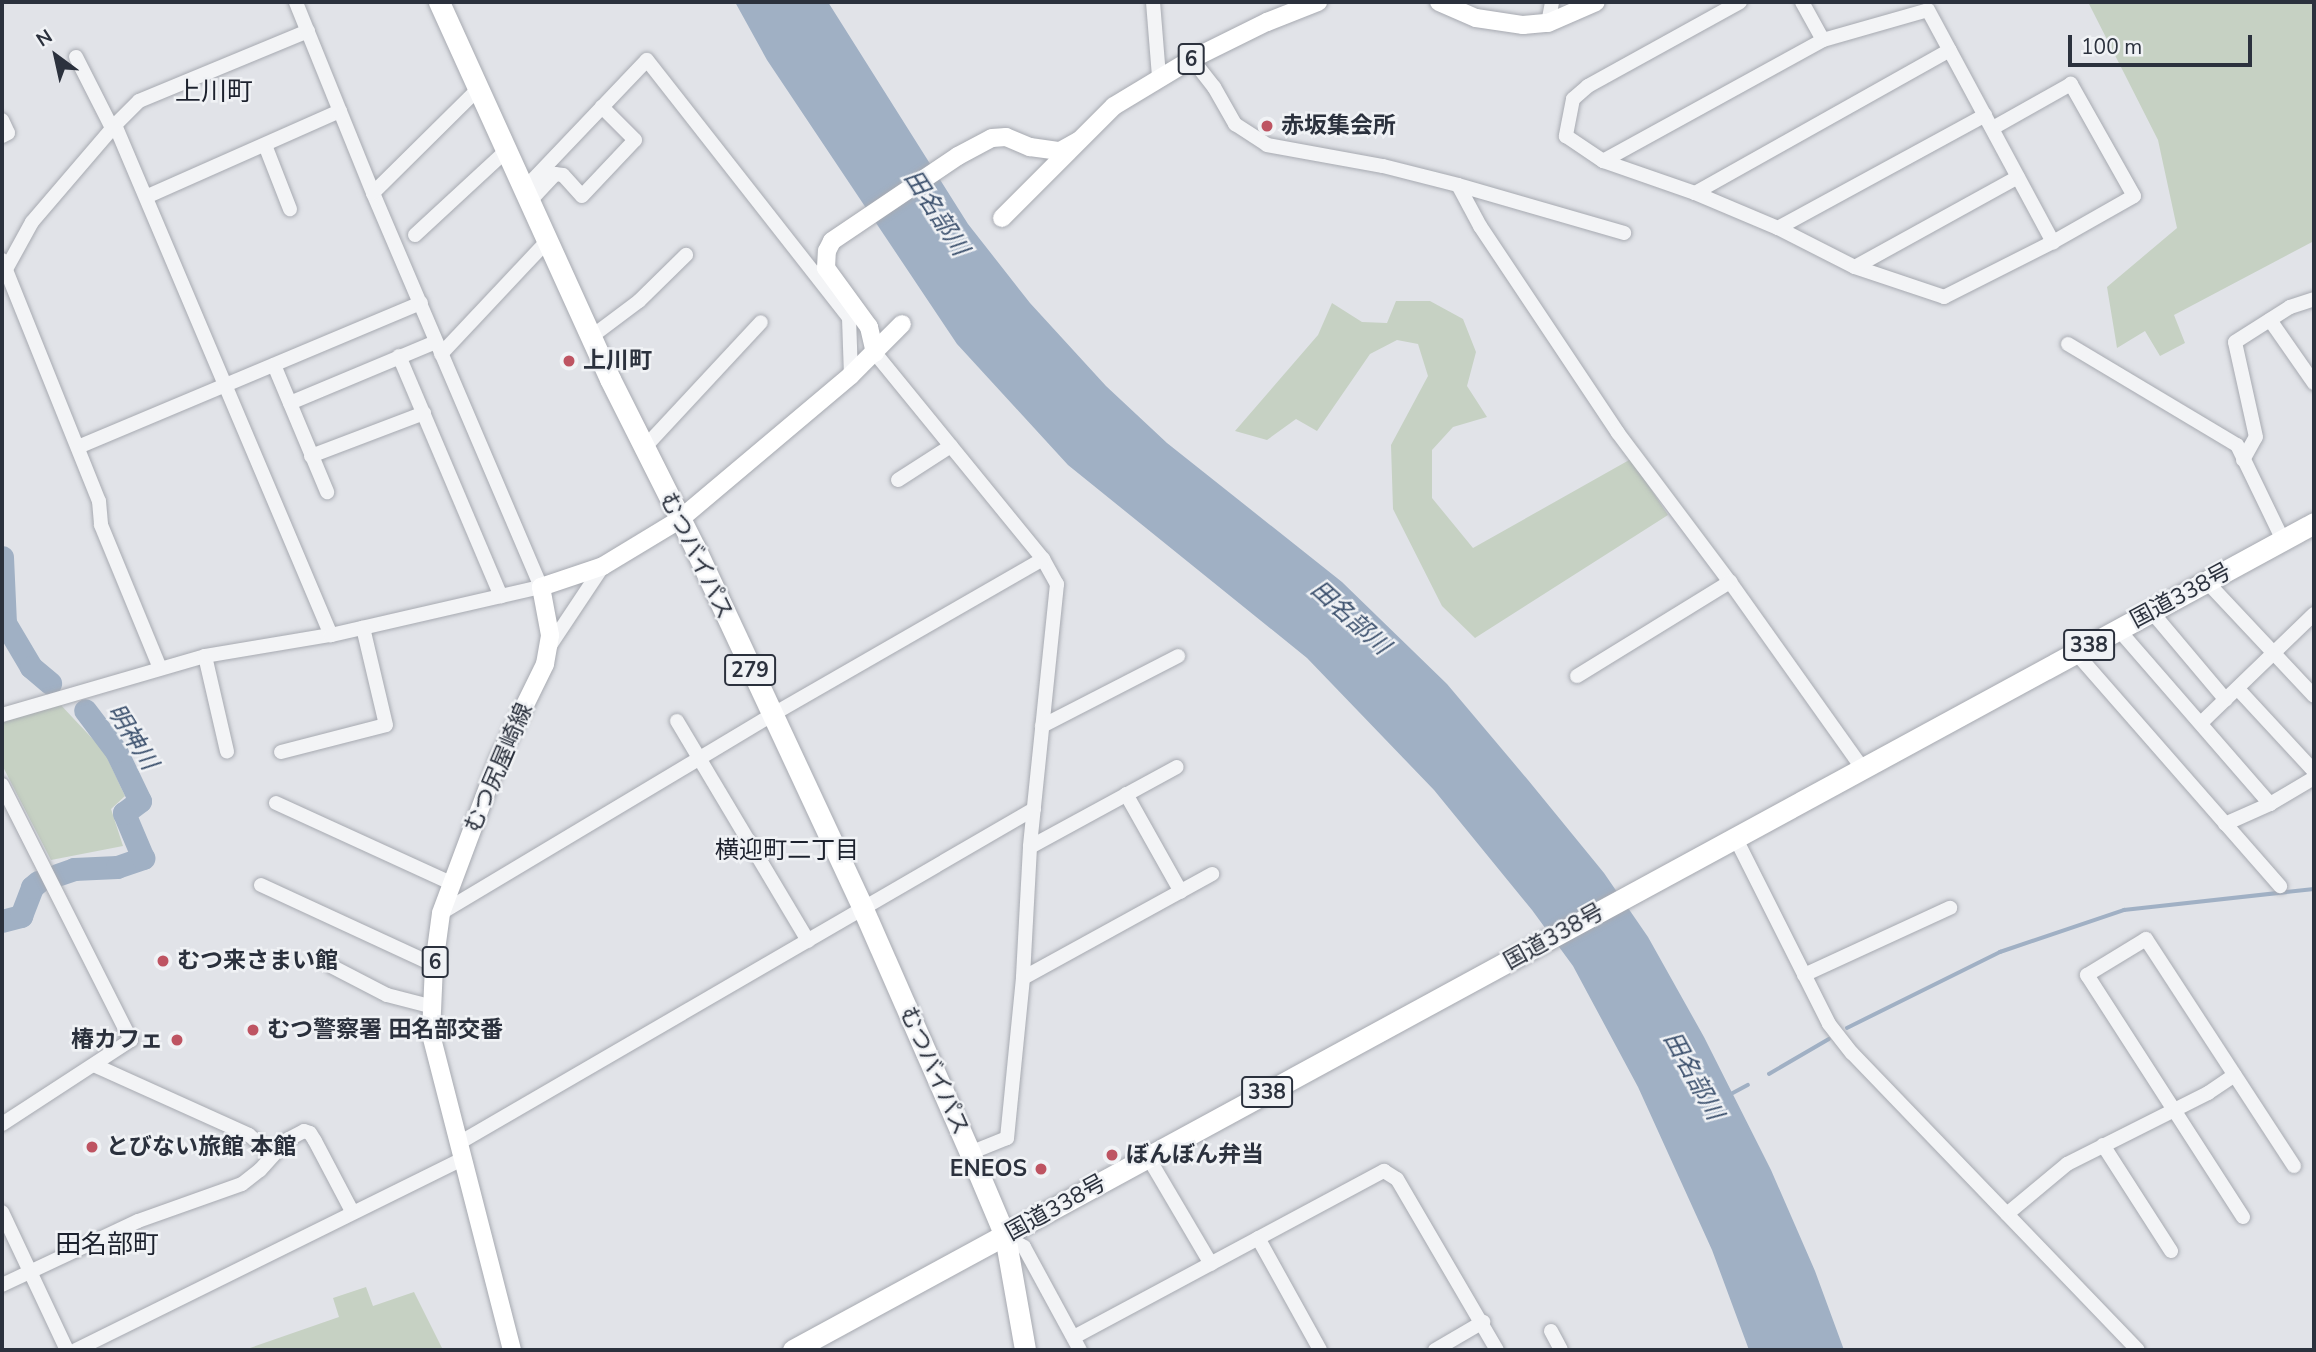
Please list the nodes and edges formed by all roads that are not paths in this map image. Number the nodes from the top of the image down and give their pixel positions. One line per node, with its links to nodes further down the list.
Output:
1 (296, 2): 11 (street)
2 (439, 2): 17 (highway, むつバイパス / 279)
3 (1153, 2): 16 (street)
4 (1318, 2): 15 (main road, 6)
5 (1439, 2): 10 (main road)
6 (1552, 2): 10 (street)
7 (1596, 2): 10 (main road)
8 (1740, 2): 28 (street)
9 (1802, 2): 12 (street)
10 (1548, 23)
11 (308, 31): 19 (street); 22 (street)
12 (1823, 40): 13 (street); 28 (street)
13 (1950, 50): 20 (street); 31 (street)
14 (76, 57): 22 (street)
15 (1192, 59): 16 (main road, 6); 30 (street)
16 (1158, 77): 25 (main road, 6)
17 (478, 89): 27 (highway, むつバイパス / 279); 32 (street)
18 (602, 107): 33 (street); 33 (street); 56 (street)
19 (340, 111): 26 (street); 32 (street)
20 (1985, 115): 23 (street); 37 (street)
21 (2, 120): 24 (street)
22 (114, 126): 34 (street); 44 (street)
23 (1993, 128): 29 (street); 41 (street)
24 (2, 136)
25 (1078, 141): 36 (main road, 6); 53 (main road)
26 (265, 145): 34 (street); 35 (street)
27 (507, 150): 33 (highway, むつバイパス / 279); 39 (street)
28 (1603, 161): 31 (street)
29 (2018, 177): 41 (street); 43 (street)
30 (1458, 185): 38 (street); 73 (street)
31 (1695, 192): 37 (street)
32 (373, 193): 46 (street)
33 (527, 195): 40 (highway, むつバイパス / 279)
34 (148, 196): 58 (street)
35 (290, 209)
36 (1002, 218)
37 (1778, 228): 43 (street)
38 (1624, 233)
39 (415, 235)
40 (548, 240): 50 (highway, むつバイパス / 279); 52 (street)
41 (2053, 242): 43 (street)
42 (685, 255): 50 (street)
43 (1855, 267)
44 (3, 268): 62 (street)
45 (2314, 299): 47 (street)
46 (421, 303): 52 (street); 55 (street)
47 (2270, 320): 57 (street); 65 (street)
48 (761, 322): 63 (street)
49 (902, 324): 53 (main road)
50 (591, 337): 63 (highway, むつバイパス / 279)
51 (2068, 344): 65 (street)
52 (439, 348): 54 (street); 75 (street)
53 (875, 353): 56 (main road); 61 (street)
54 (399, 356): 59 (street); 60 (street)
55 (274, 365): 58 (street); 59 (street)
56 (851, 375): 68 (main road)
57 (2314, 383)
58 (225, 384): 62 (street); 81 (street)
59 (290, 403): 64 (street)
60 (424, 413): 64 (street); 76 (street)
61 (951, 446): 66 (street); 71 (street)
62 (78, 447): 87 (street)
63 (643, 449): 68 (highway, むつバイパス / 279)
64 (311, 456): 67 (street)
65 (2243, 460): 70 (street)
66 (898, 480)
67 (327, 492)
68 (679, 520): 72 (main road); 93 (highway, むつバイパス / 279)
69 (2310, 531): 70 (highway, 国道338号 / 338)
70 (2283, 540): 74 (highway, 国道338号 / 338)
71 (1043, 559): 93 (street); 96 (street)
72 (603, 566): 75 (main road); 82 (street)
73 (1730, 582): 88 (street); 101 (street)
74 (2207, 582): 77 (highway, 国道338号 / 338); 84 (street)
75 (541, 587): 76 (street); 82 (main road, むつ尻屋崎線 / 6)
76 (501, 596): 79 (street)
77 (2151, 611): 80 (highway, 国道338号 / 338); 91 (street)
78 (2314, 614): 84 (street)
79 (363, 628): 81 (street); 98 (street)
80 (2118, 629): 83 (highway, 国道338号 / 338); 95 (street)
81 (331, 635): 85 (street)
82 (549, 647): 113 (main road, むつ尻屋崎線 / 6)
83 (2076, 653): 101 (highway, 国道338号 / 338); 109 (street)
84 (2276, 654): 89 (street); 90 (street)
85 (205, 656): 87 (street); 97 (street)
86 (1178, 656): 96 (street)
87 (160, 668): 92 (street)
88 (1577, 676)
89 (2238, 689): 91 (street); 102 (street)
90 (2314, 696)
91 (2226, 700): 95 (street)
92 (2, 715)
93 (770, 716): 99 (street); 118 (highway, むつバイパス / 279)
94 (677, 721): 99 (street)
95 (2201, 723): 107 (street)
96 (1042, 726): 108 (street)
97 (227, 751)
98 (281, 752)
99 (700, 758): 119 (street); 120 (street)
100 (1177, 767): 105 (street)
101 (1863, 769): 110 (highway, 国道338号 / 338)
102 (2314, 771)
103 (2314, 778): 107 (street)
104 (2, 785): 126 (street)
105 (1126, 794): 111 (street); 116 (street)
106 (276, 803): 113 (street)
107 (2270, 804): 109 (street)
108 (1034, 809): 111 (street); 118 (street)
109 (2225, 824): 115 (street)
110 (1735, 837): 123 (street); 134 (highway, 国道338号 / 338)
111 (1030, 847): 124 (street)
112 (1212, 874): 116 (street)
113 (451, 883): 119 (main road, むつ尻屋崎線 / 6)
114 (261, 885): 121 (street)
115 (2280, 886)
116 (1181, 892): 124 (street)
117 (1950, 908): 123 (street)
118 (863, 909): 120 (street); 132 (highway, むつバイパス / 279)
119 (441, 913): 121 (main road, むつ尻屋崎線 / 6)
120 (808, 941): 131 (street)
121 (434, 965): 125 (main road, むつ尻屋崎線 / 6)
122 (331, 966): 125 (street)
123 (1804, 975): 138 (street)
124 (1023, 978): 132 (street)
125 (433, 1007): 131 (main road, むつ尻屋崎線 / 6)
126 (94, 1065): 129 (street); 133 (street)
127 (2235, 1075): 128 (street); 128 (street); 135 (street)
128 (2172, 1110): 130 (street); 139 (street)
129 (2, 1124)
130 (2103, 1145): 138 (street); 142 (street)
131 (460, 1151): 137 (street); 151 (main road, むつ尻屋崎線 / 6)
132 (970, 1153): 140 (highway, むつバイパス / 279)
133 (272, 1154): 137 (street); 144 (street)
134 (1149, 1157): 140 (highway, 国道338号 / 338); 143 (street)
135 (2294, 1166)
136 (2, 1212): 144 (street)
137 (353, 1213): 150 (street)
138 (2007, 1214): 158 (street)
139 (2243, 1217)
140 (1005, 1236): 148 (street); 152 (highway, 国道338号 / 338); 153 (highway, むつバイパス / 279)
141 (1258, 1238): 143 (street); 146 (street); 154 (street)
142 (2171, 1251)
143 (1211, 1264): 148 (street)
144 (31, 1270): 145 (street); 149 (street)
145 (2, 1285)
146 (1483, 1322): 155 (street); 156 (street)
147 (1551, 1331): 157 (street)
148 (1077, 1344)
149 (68, 1350)
150 (76, 1350)
151 (512, 1350)
152 (793, 1350)
153 (1025, 1350)
154 (1320, 1350)
155 (1435, 1350)
156 (1497, 1350)
157 (1562, 1350)
158 (2138, 1350)

